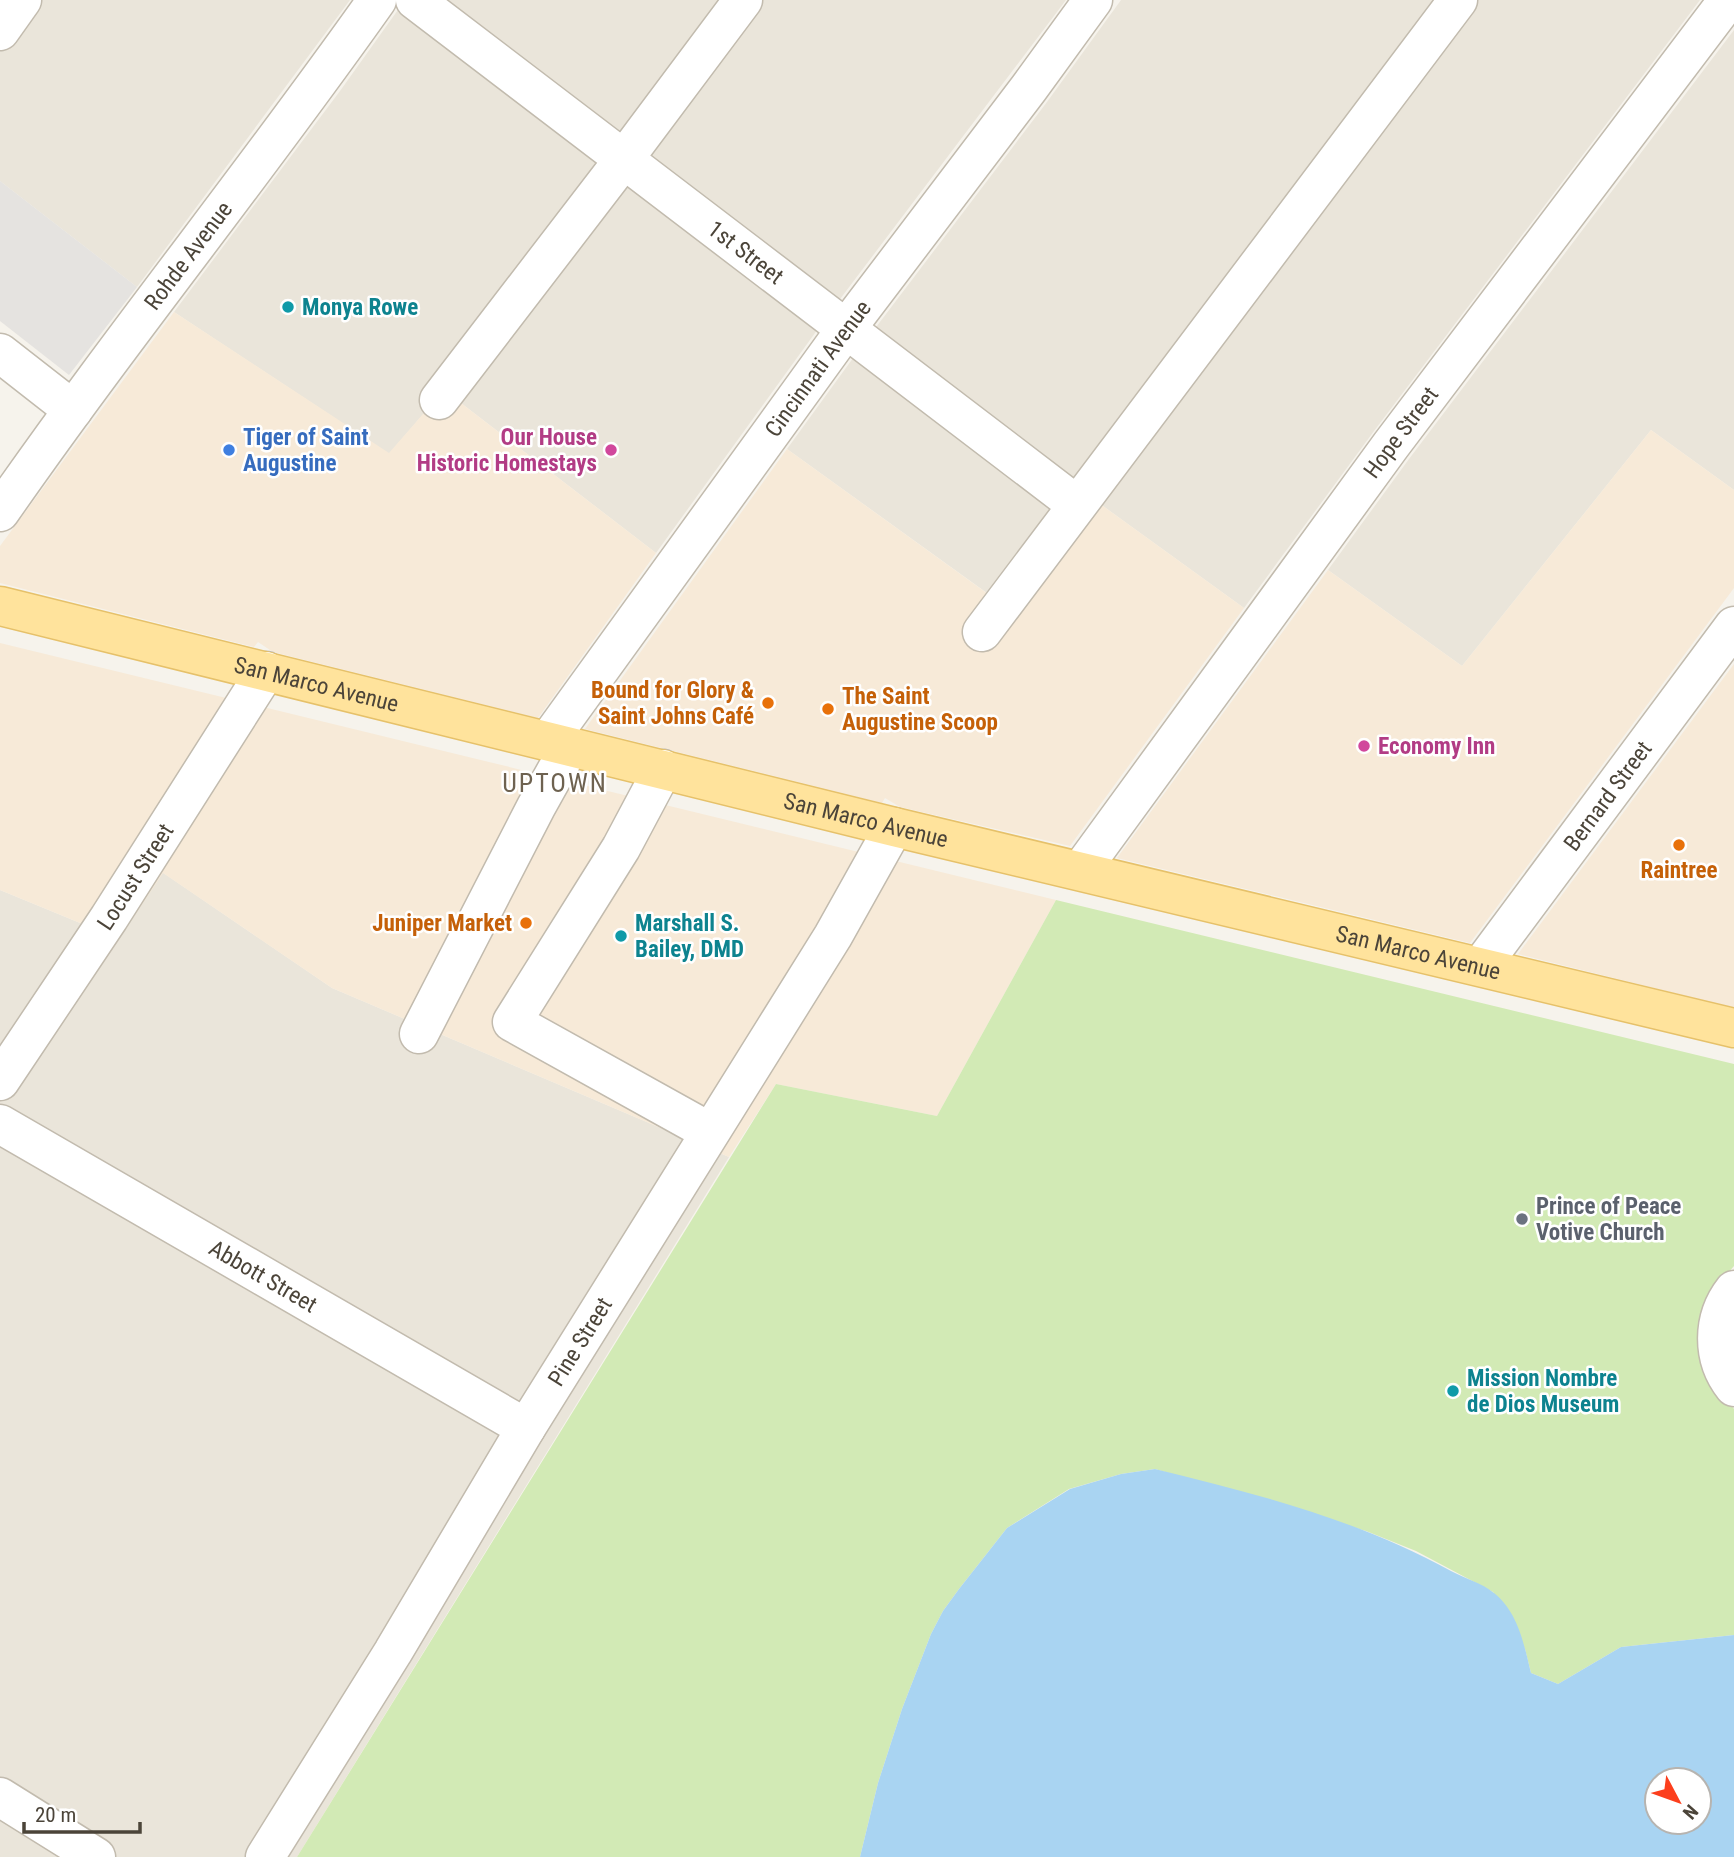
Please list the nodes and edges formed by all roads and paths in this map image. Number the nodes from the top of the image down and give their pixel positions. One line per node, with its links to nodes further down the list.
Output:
1 (22, 0): 8 (street)
2 (377, 0): 13 (street, Rohde Avenue)
3 (415, 0): 9 (street, 1st Street)
4 (743, 0): 9 (street)
5 (1093, 0): 10 (street, Cincinnati Avenue)
6 (1458, 0): 14 (street)
7 (1728, 0): 23 (street, Hope Street)
8 (0, 32)
9 (624, 159): 10 (street, 1st Street); 12 (street)
10 (846, 329): 14 (street, 1st Street); 20 (street, Cincinnati Avenue)
11 (0, 353): 13 (street)
12 (439, 400)
13 (73, 410): 15 (street, Rohde Avenue)
14 (1077, 505): 18 (street)
15 (0, 512)
16 (0, 606): 19 (main road, San Marco Avenue)
17 (1734, 626): 24 (street, Bernard Street)
18 (982, 632)
19 (266, 671): 20 (main road, San Marco Avenue); 27 (street, Locust Street)
20 (559, 744): 21 (main road, San Marco Avenue); 26 (street, Cincinnati Avenue)
21 (663, 769): 22 (main road, San Marco Avenue); 29 (street)
22 (894, 827): 23 (main road, San Marco Avenue); 29 (street, Pine Street)
23 (1081, 870): 24 (main road, San Marco Avenue)
24 (1481, 966): 25 (main road, San Marco Avenue)
25 (1734, 1028)
26 (419, 1034)
27 (0, 1081)
28 (0, 1124): 32 (street, Abbott Street)
29 (710, 1132): 32 (street, Pine Street)
30 (1734, 1290): 31 (street)
31 (1734, 1387)
32 (526, 1428): 35 (street, Pine Street)
33 (0, 1797): 34 (street)
34 (96, 1857)
35 (265, 1857)

